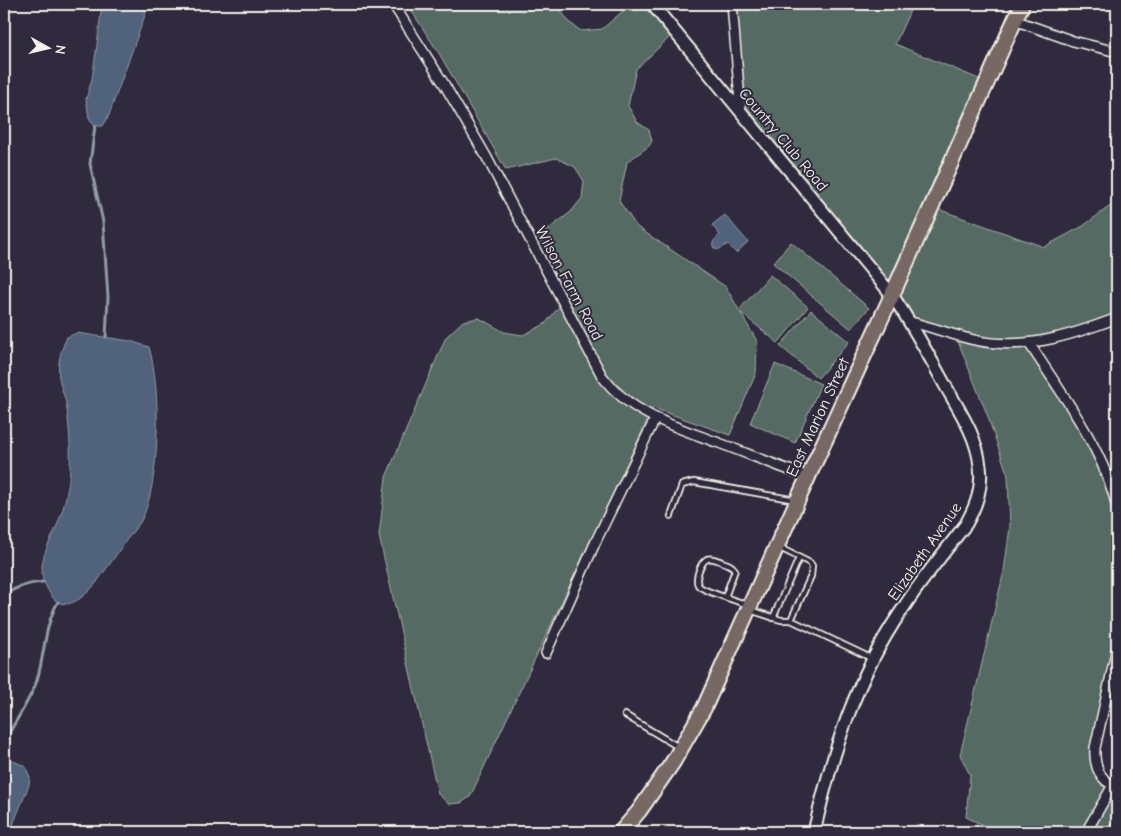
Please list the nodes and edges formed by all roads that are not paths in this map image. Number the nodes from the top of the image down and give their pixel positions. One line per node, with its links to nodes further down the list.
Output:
1 (393, 4): 12 (street, Wilson Farm Road)
2 (652, 4): 7 (street, Country Club Road)
3 (732, 4): 7 (street)
4 (1022, 4): 5 (main road, East Marion Street)
5 (1014, 20): 6 (street); 8 (main road, East Marion Street)
6 (1117, 52)
7 (741, 113): 8 (street, Country Club Road)
8 (892, 296): 10 (street, Elizabeth Avenue); 13 (main road, East Marion Street)
9 (1117, 318): 11 (street)
10 (911, 322): 11 (street); 25 (street, Elizabeth Avenue)
11 (1029, 343): 15 (street)
12 (655, 419): 13 (street, Wilson Farm Road); 24 (street)
13 (808, 477): 14 (main road, East Marion Street)
14 (798, 500): 16 (lane); 17 (main road, East Marion Street)
15 (1117, 508)
16 (671, 516)
17 (777, 546): 18 (lane); 20 (main road, East Marion Street)
18 (799, 558): 21 (lane); 22 (lane)
19 (725, 596): 19 (lane); 20 (lane)
20 (749, 608): 21 (lane); 27 (main road, East Marion Street)
21 (773, 618): 22 (lane)
22 (791, 620): 25 (lane)
23 (1117, 648): 28 (street)
24 (546, 653)
25 (873, 659): 30 (street, Elizabeth Avenue)
26 (625, 715): 27 (lane)
27 (681, 749): 29 (main road, East Marion Street)
28 (1115, 786): 31 (street)
29 (621, 832)
30 (814, 832)
31 (1086, 832)

